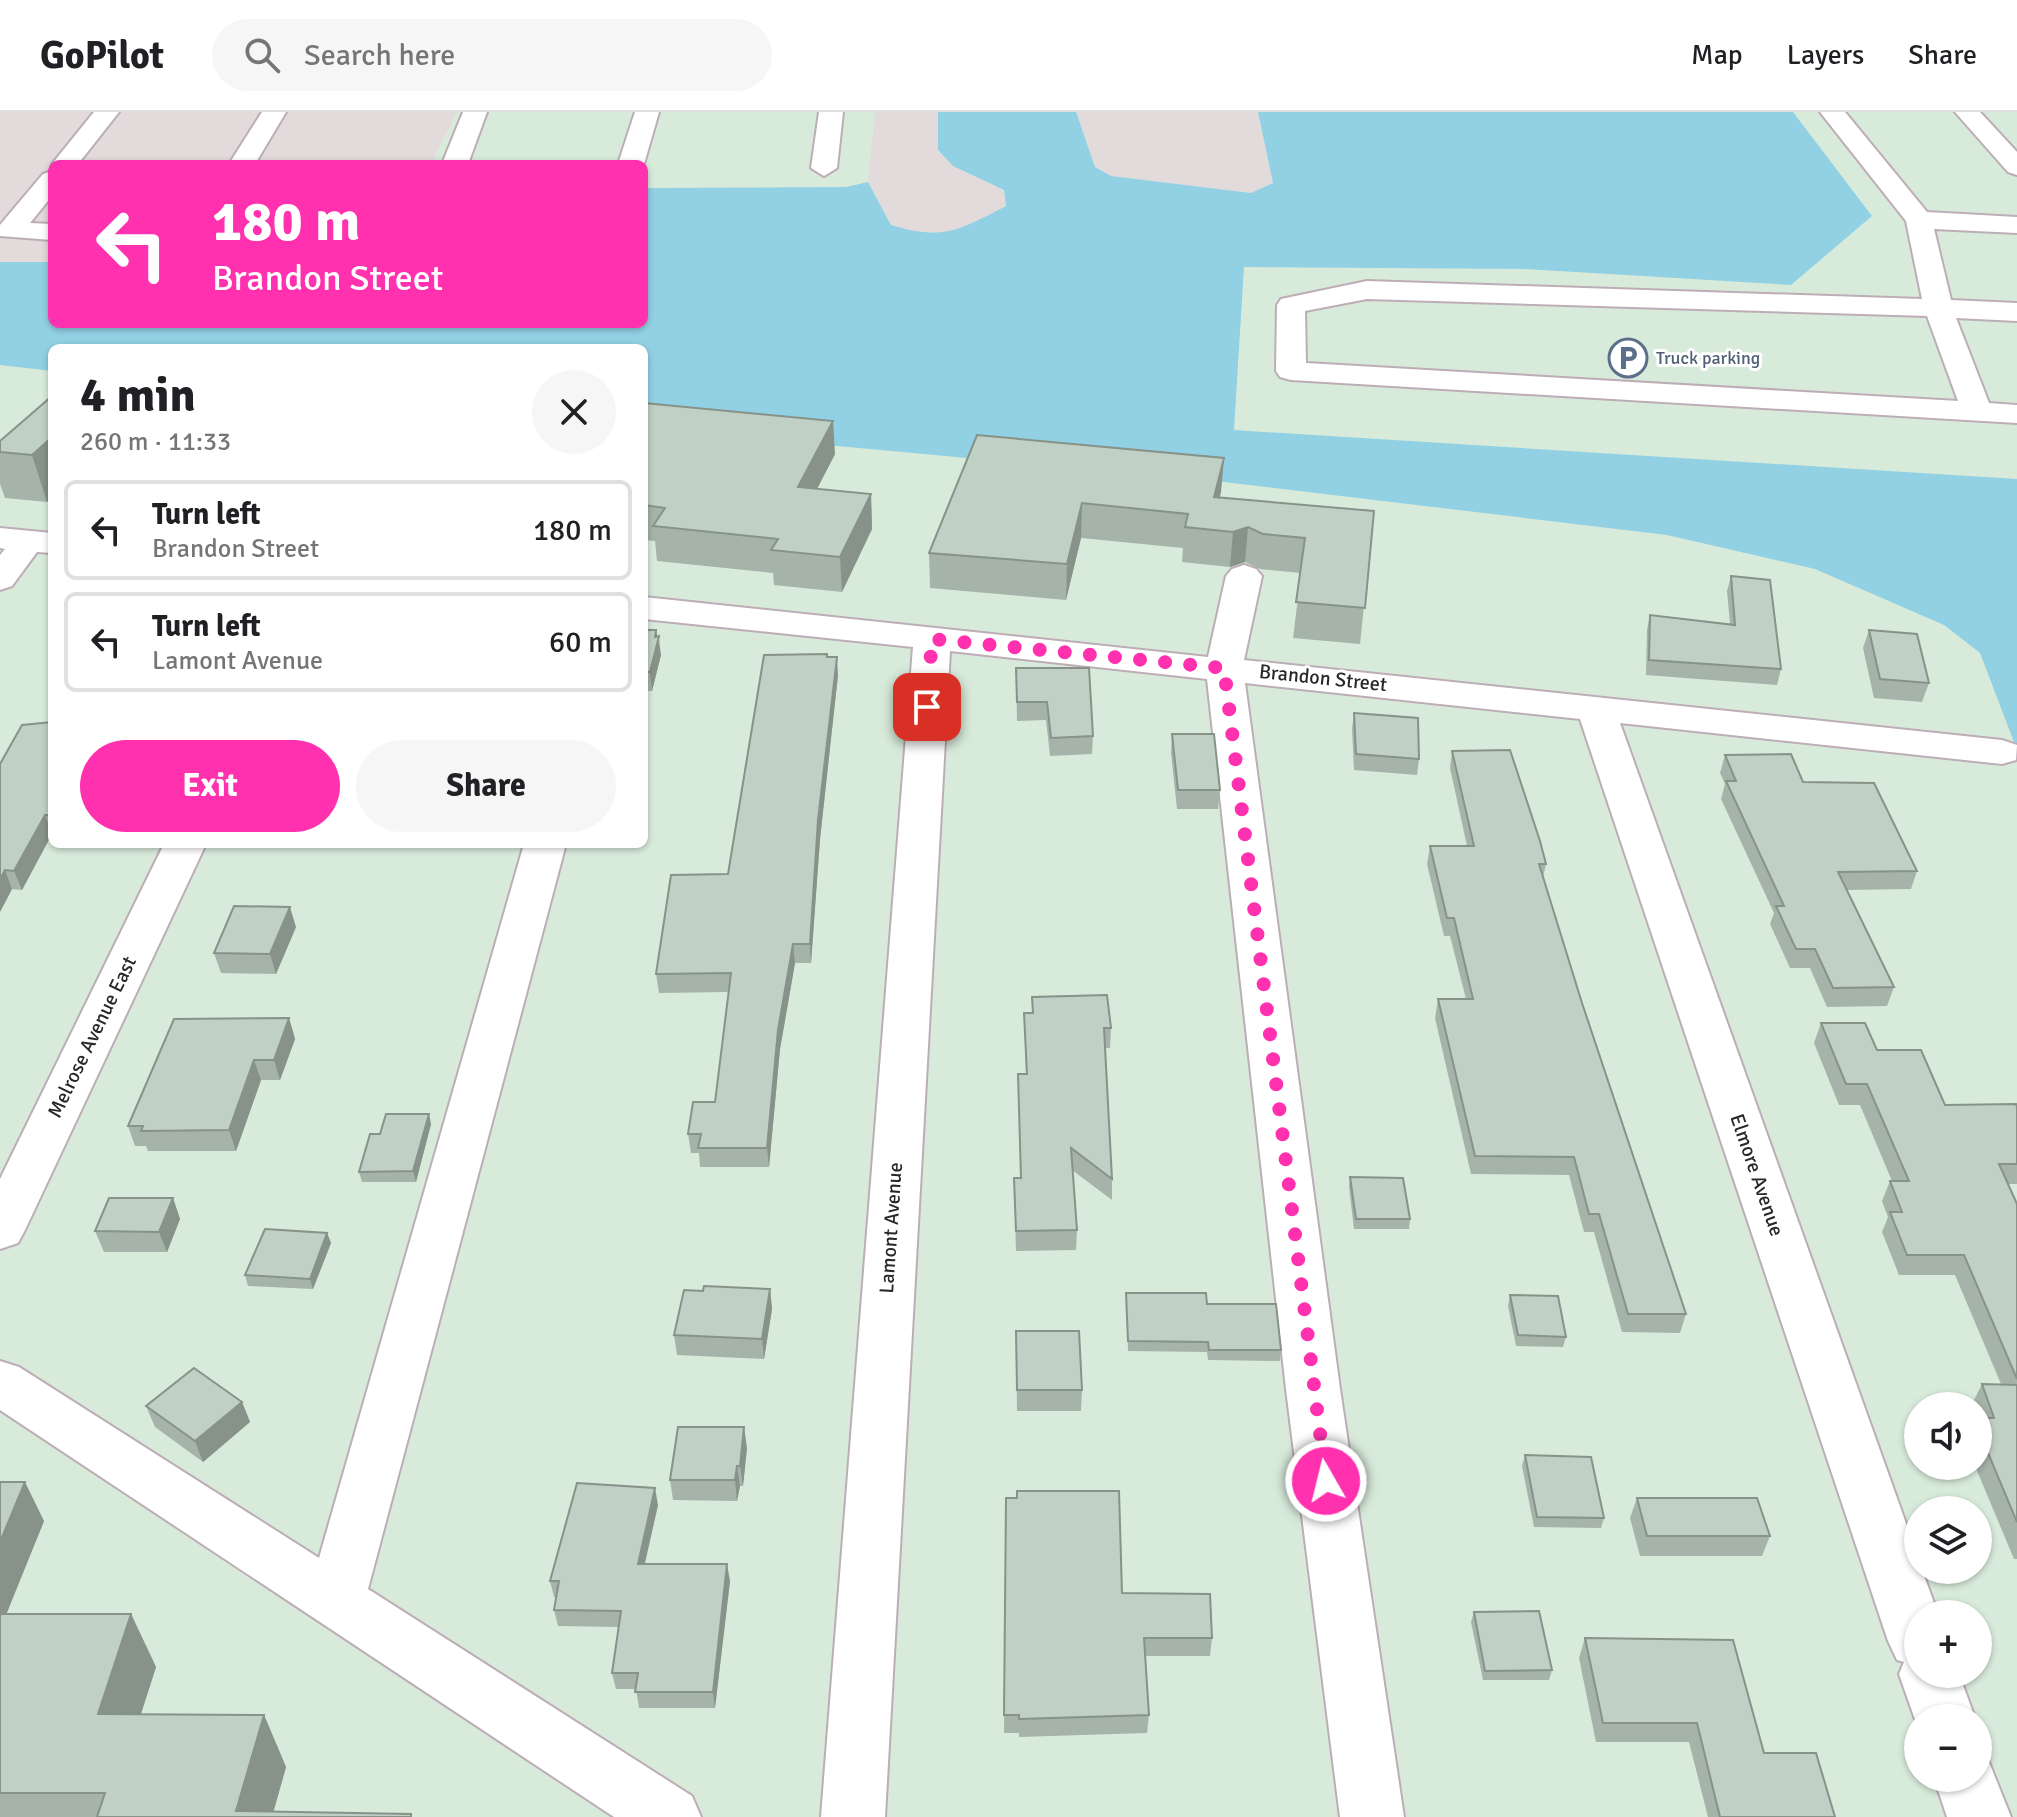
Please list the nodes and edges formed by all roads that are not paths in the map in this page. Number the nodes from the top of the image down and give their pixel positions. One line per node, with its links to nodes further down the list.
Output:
1 (107, 112): 8 (street)
2 (274, 112): 9 (street)
3 (475, 112): 10 (street)
4 (647, 112): 11 (street)
5 (831, 112): 13 (street)
6 (1832, 112): 15 (street)
7 (1967, 112): 12 (street)
8 (68, 160)
9 (244, 160)
10 (457, 160)
11 (632, 160)
12 (2017, 167)
13 (824, 168)
14 (48, 183): 17 (street)
15 (1919, 220): 16 (street); 19 (street)
16 (2017, 225)
17 (5, 231): 18 (street)
18 (48, 232)
19 (1938, 308): 20 (street); 21 (street); 21 (street)
20 (2017, 312)
21 (1977, 411): 22 (street)
22 (2017, 414)
23 (27, 540): 25 (street)
24 (1244, 576): 28 (street)
25 (0, 579)
26 (648, 608): 27 (street, Brandon Street)
27 (932, 639): 28 (street, Brandon Street); 39 (street, Lamont Avenue)
28 (1224, 668): 29 (street, Brandon Street); 40 (street)
29 (1596, 709): 30 (street, Brandon Street); 36 (street, Elmore Avenue)
30 (2002, 752)
31 (183, 848): 33 (street, Melrose Avenue East)
32 (544, 848): 35 (street)
33 (0, 1230)
34 (0, 1382): 35 (street)
35 (336, 1600): 38 (street)
36 (1904, 1600)
37 (1970, 1792): 41 (street)
38 (669, 1817)
39 (853, 1817)
40 (1372, 1817)
41 (1979, 1817)

